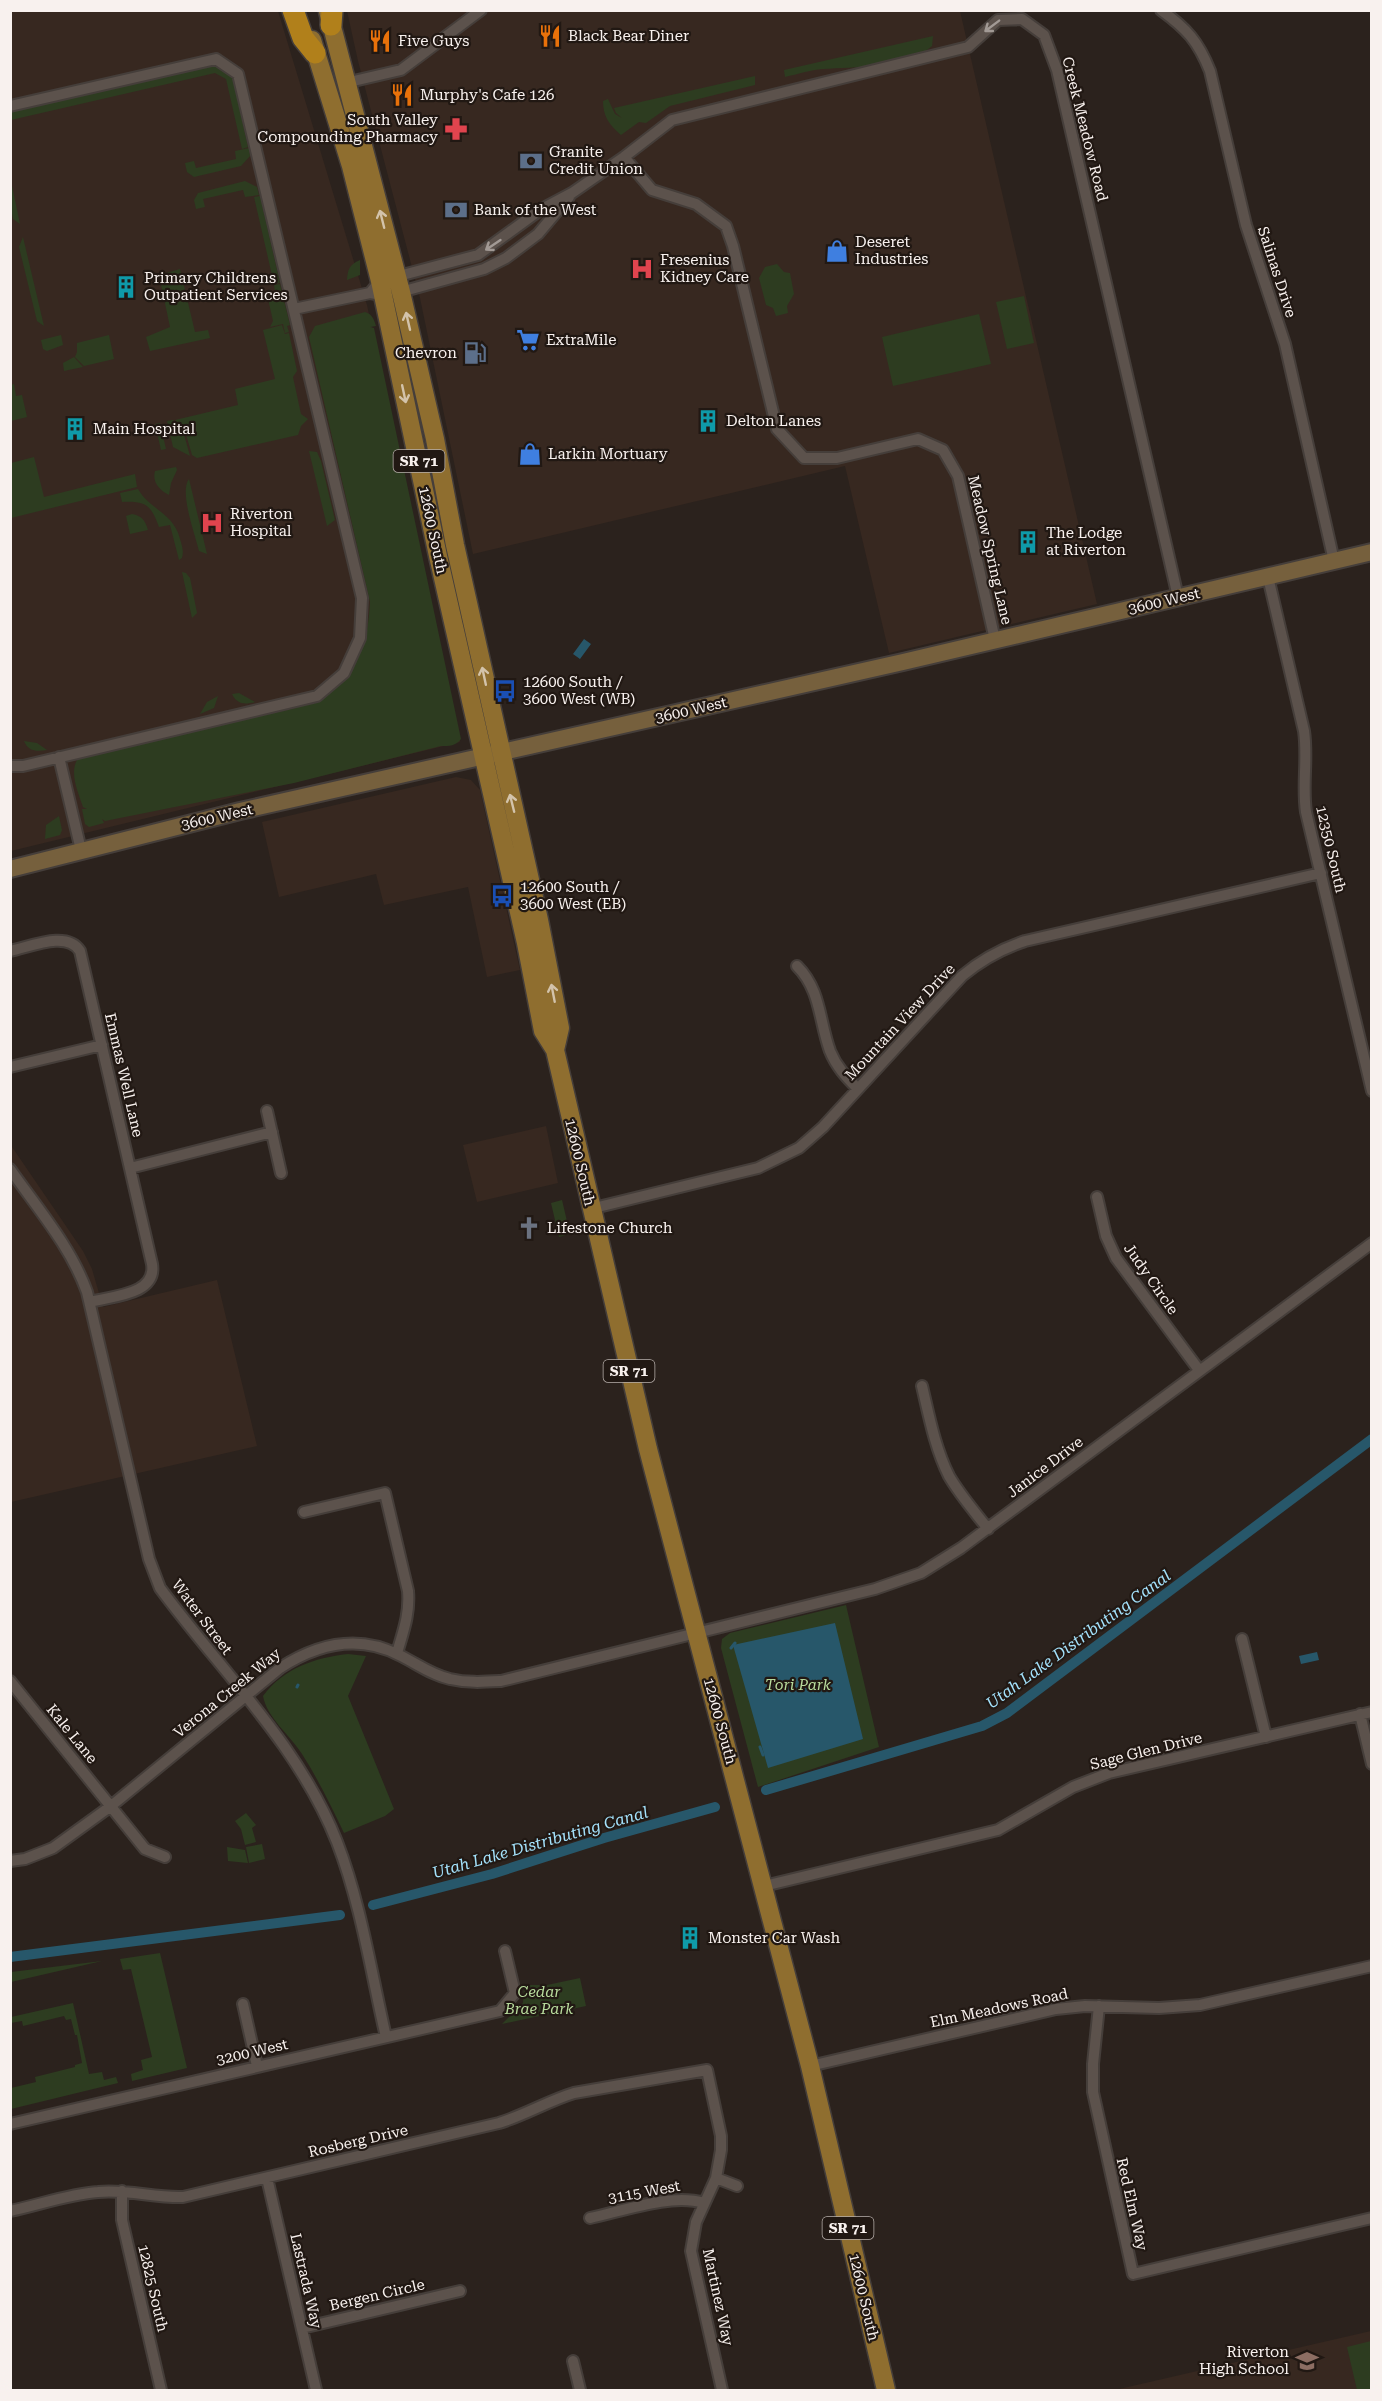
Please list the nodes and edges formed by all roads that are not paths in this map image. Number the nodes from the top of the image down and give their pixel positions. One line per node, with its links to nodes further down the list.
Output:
1 (293, 10): 6 (highway)
2 (304, 10): 6 (main road, 12600 South / SR 71)
3 (481, 10): 7 (street)
4 (1161, 10): 14 (street, Salinas Drive)
5 (330, 15): 7 (main road, 12600 South / SR 71)
6 (315, 53): 11 (main road, 12600 South / SR 71)
7 (345, 82): 11 (main road, 12600 South / SR 71, one-way to 7)
8 (10, 106): 12 (street)
9 (624, 157): 10 (street, Creek Meadow Road); 16 (street, Creek Meadow Road, one-way to 9); 17 (street, Meadow Spring Lane)
10 (572, 193): 11 (street, Creek Meadow Road, one-way to 11); 11 (street, Creek Meadow Road)
11 (386, 287): 12 (street); 18 (main road, 12600 South / SR 71)
12 (294, 309): 19 (street)
13 (1371, 552): 14 (main road, 3600 West)
14 (1334, 561): 15 (main road, 3600 West)
15 (1268, 577): 16 (main road, 3600 West); 23 (street, 12350 South)
16 (1178, 597): 17 (main road, 3600 West)
17 (995, 640): 18 (main road, 3600 West)
18 (492, 756): 21 (main road, 3600 West); 36 (main road, 12600 South / SR 71)
19 (59, 757): 20 (street); 21 (street)
20 (10, 766)
21 (81, 850): 22 (main road, 3600 West)
22 (10, 869)
23 (1321, 873): 28 (street, Mountain View Drive); 29 (street, 12350 South)
24 (10, 951): 26 (street, Emmas Well Lane)
25 (796, 966): 28 (street)
26 (102, 1045): 27 (street); 32 (street, Emmas Well Lane)
27 (10, 1067)
28 (858, 1089): 36 (street, Mountain View Drive)
29 (1371, 1090)
30 (267, 1110): 31 (street)
31 (272, 1132): 32 (street); 34 (street)
32 (130, 1168): 38 (street, Emmas Well Lane)
33 (10, 1169): 38 (street, Water Street)
34 (281, 1173)
35 (1097, 1197): 39 (street, Judy Circle)
36 (591, 1209): 43 (main road, 12600 South / SR 71)
37 (1371, 1243): 39 (street, Janice Drive)
38 (90, 1302): 47 (street, Water Street)
39 (1199, 1370): 42 (street, Janice Drive)
40 (922, 1386): 42 (street)
41 (304, 1512): 45 (street)
42 (988, 1529): 43 (street, Janice Drive)
43 (696, 1631): 45 (street, Verona Creek Way); 54 (main road, 12600 South / SR 71)
44 (1242, 1639): 49 (street)
45 (397, 1653): 47 (street, Verona Creek Way)
46 (10, 1681): 51 (street, Kale Lane)
47 (245, 1696): 51 (street, Verona Creek Way); 59 (street, Water Street)
48 (1366, 1713): 49 (street, Sage Glen Drive); 50 (street)
49 (1266, 1737): 54 (street, Sage Glen Drive)
50 (1371, 1764)
51 (111, 1806): 52 (street, Kale Lane); 53 (street, Verona Creek Way)
52 (165, 1857)
53 (10, 1861)
54 (764, 1886): 61 (main road, 12600 South / SR 71)
55 (505, 1951): 59 (street, 3200 West)
56 (1371, 1966): 58 (street, Elm Meadows Road)
57 (243, 2004): 60 (street)
58 (1099, 2006): 61 (street, Elm Meadows Road); 71 (street, Red Elm Way)
59 (386, 2037): 60 (street, 3200 West)
60 (257, 2066): 63 (street, 3200 West)
61 (810, 2066): 79 (main road, 12600 South / SR 71)
62 (707, 2070): 64 (street, Rosberg Drive); 65 (street, Martinez Way)
63 (10, 2124)
64 (267, 2178): 67 (street, Rosberg Drive); 73 (street, Lastrada Way)
65 (716, 2178): 66 (street); 68 (street, Martinez Way)
66 (737, 2186)
67 (122, 2191): 69 (street, Rosberg Drive); 75 (street, 12825 South)
68 (704, 2203): 70 (street, 3115 West); 78 (street, Martinez Way)
69 (10, 2211)
70 (590, 2218)
71 (1371, 2218)
72 (460, 2291): 73 (street, Bergen Circle)
73 (302, 2328): 76 (street, Lastrada Way)
74 (573, 2361): 77 (street)
75 (161, 2391)
76 (316, 2391)
77 (580, 2391)
78 (722, 2391)
79 (886, 2391)

